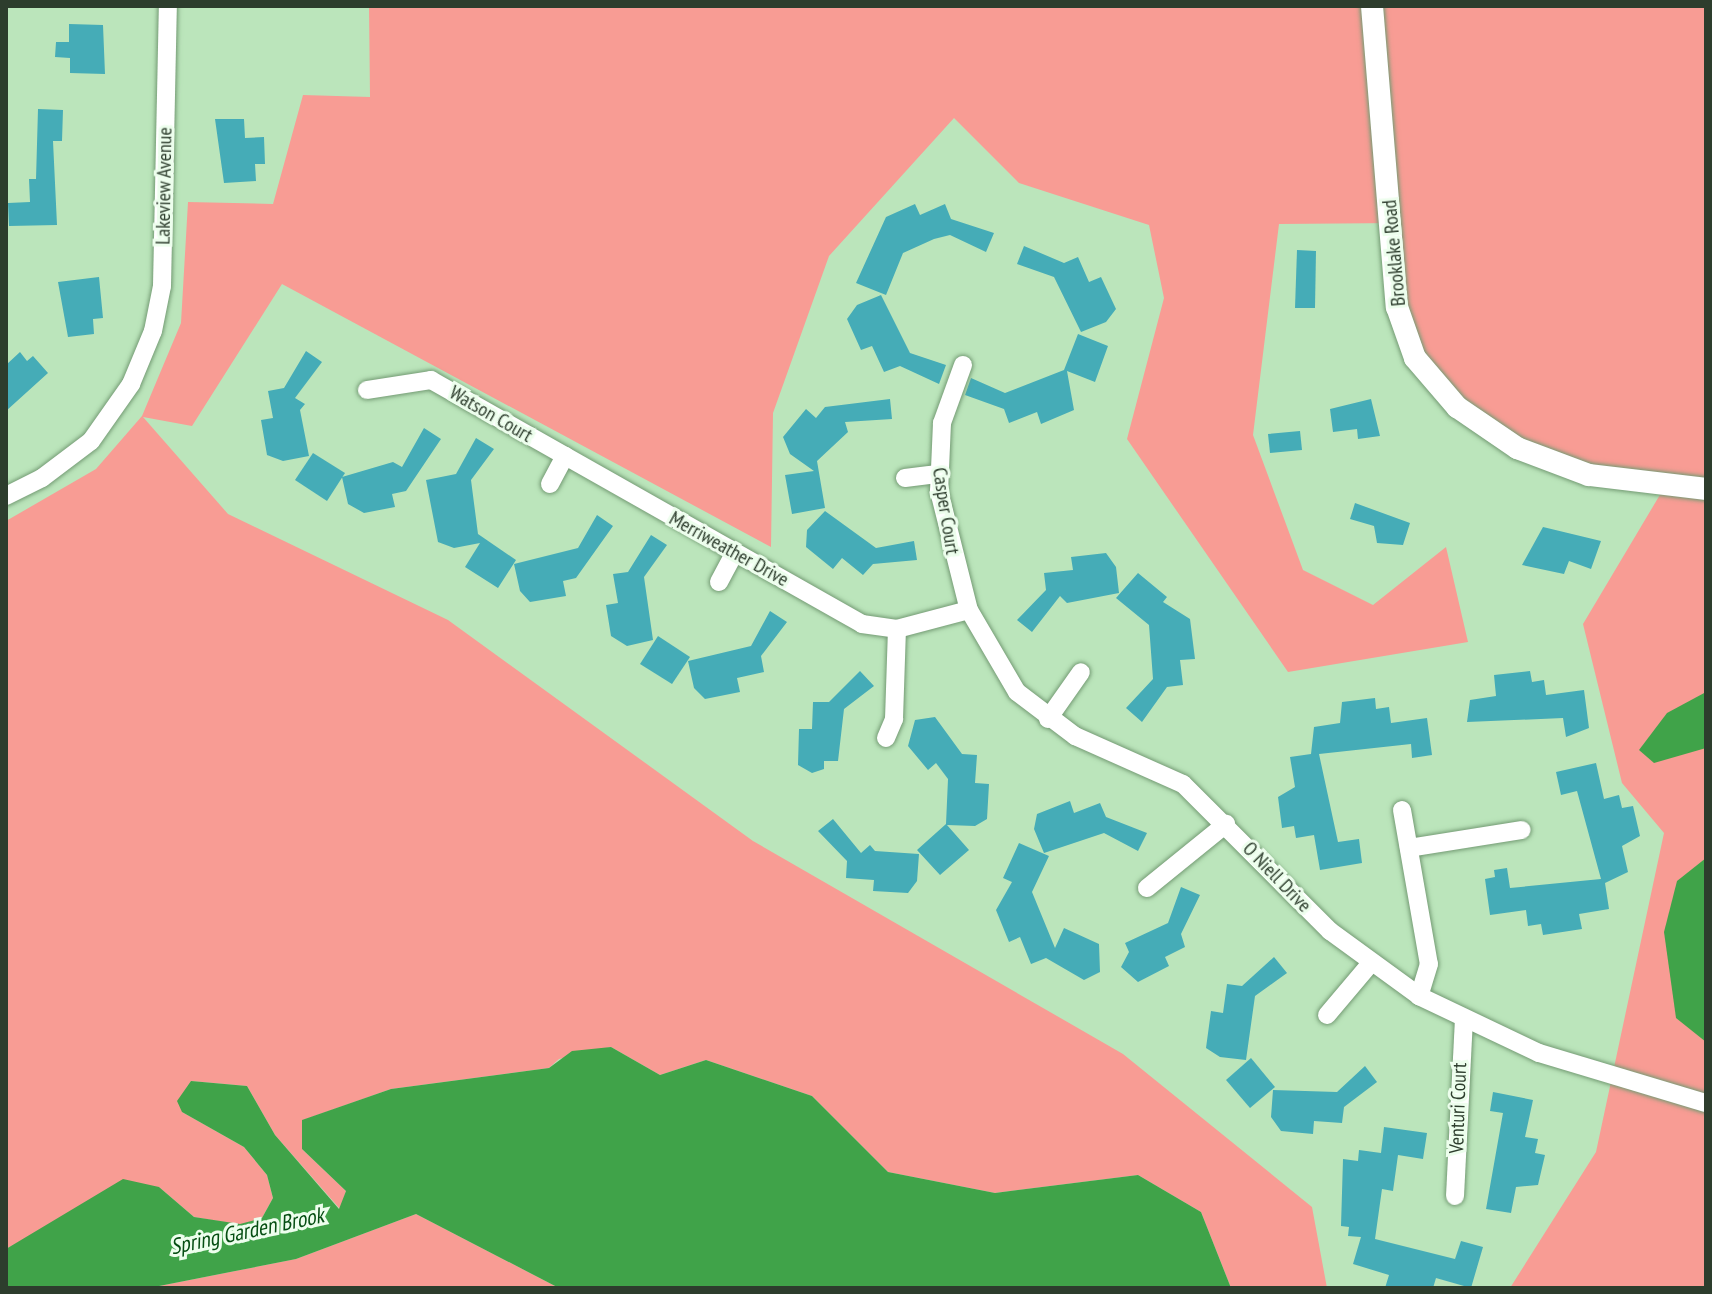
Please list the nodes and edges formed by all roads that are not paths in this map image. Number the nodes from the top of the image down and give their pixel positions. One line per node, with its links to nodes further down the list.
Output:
1 (168, 6): 10 (street, Lakeview Avenue)
2 (1372, 6): 9 (street, Brooklake Road)
3 (963, 365): 6 (street, Casper Court)
4 (367, 390): 5 (street, Watson Court)
5 (565, 456): 8 (street); 11 (street, Merriweather Drive)
6 (937, 474): 7 (street); 13 (street, Casper Court)
7 (905, 478)
8 (550, 484)
9 (1706, 489)
10 (6, 496)
11 (735, 552): 12 (street); 14 (street, Merriweather Drive)
12 (719, 582)
13 (969, 610): 14 (street); 16 (street, O Niell Drive)
14 (897, 629): 17 (street)
15 (1081, 672): 16 (street)
16 (1048, 719): 19 (street, O Niell Drive)
17 (886, 738)
18 (1402, 810): 21 (street)
19 (1226, 824): 22 (street); 23 (street, O Niell Drive)
20 (1522, 830): 21 (street)
21 (1409, 848): 24 (street)
22 (1147, 888)
23 (1371, 963): 24 (street, O Niell Drive); 25 (street)
24 (1419, 996): 26 (street, O Niell Drive)
25 (1327, 1015)
26 (1464, 1021): 27 (street, O Niell Drive); 28 (street, Venturi Court)
27 (1706, 1103)
28 (1455, 1196)

